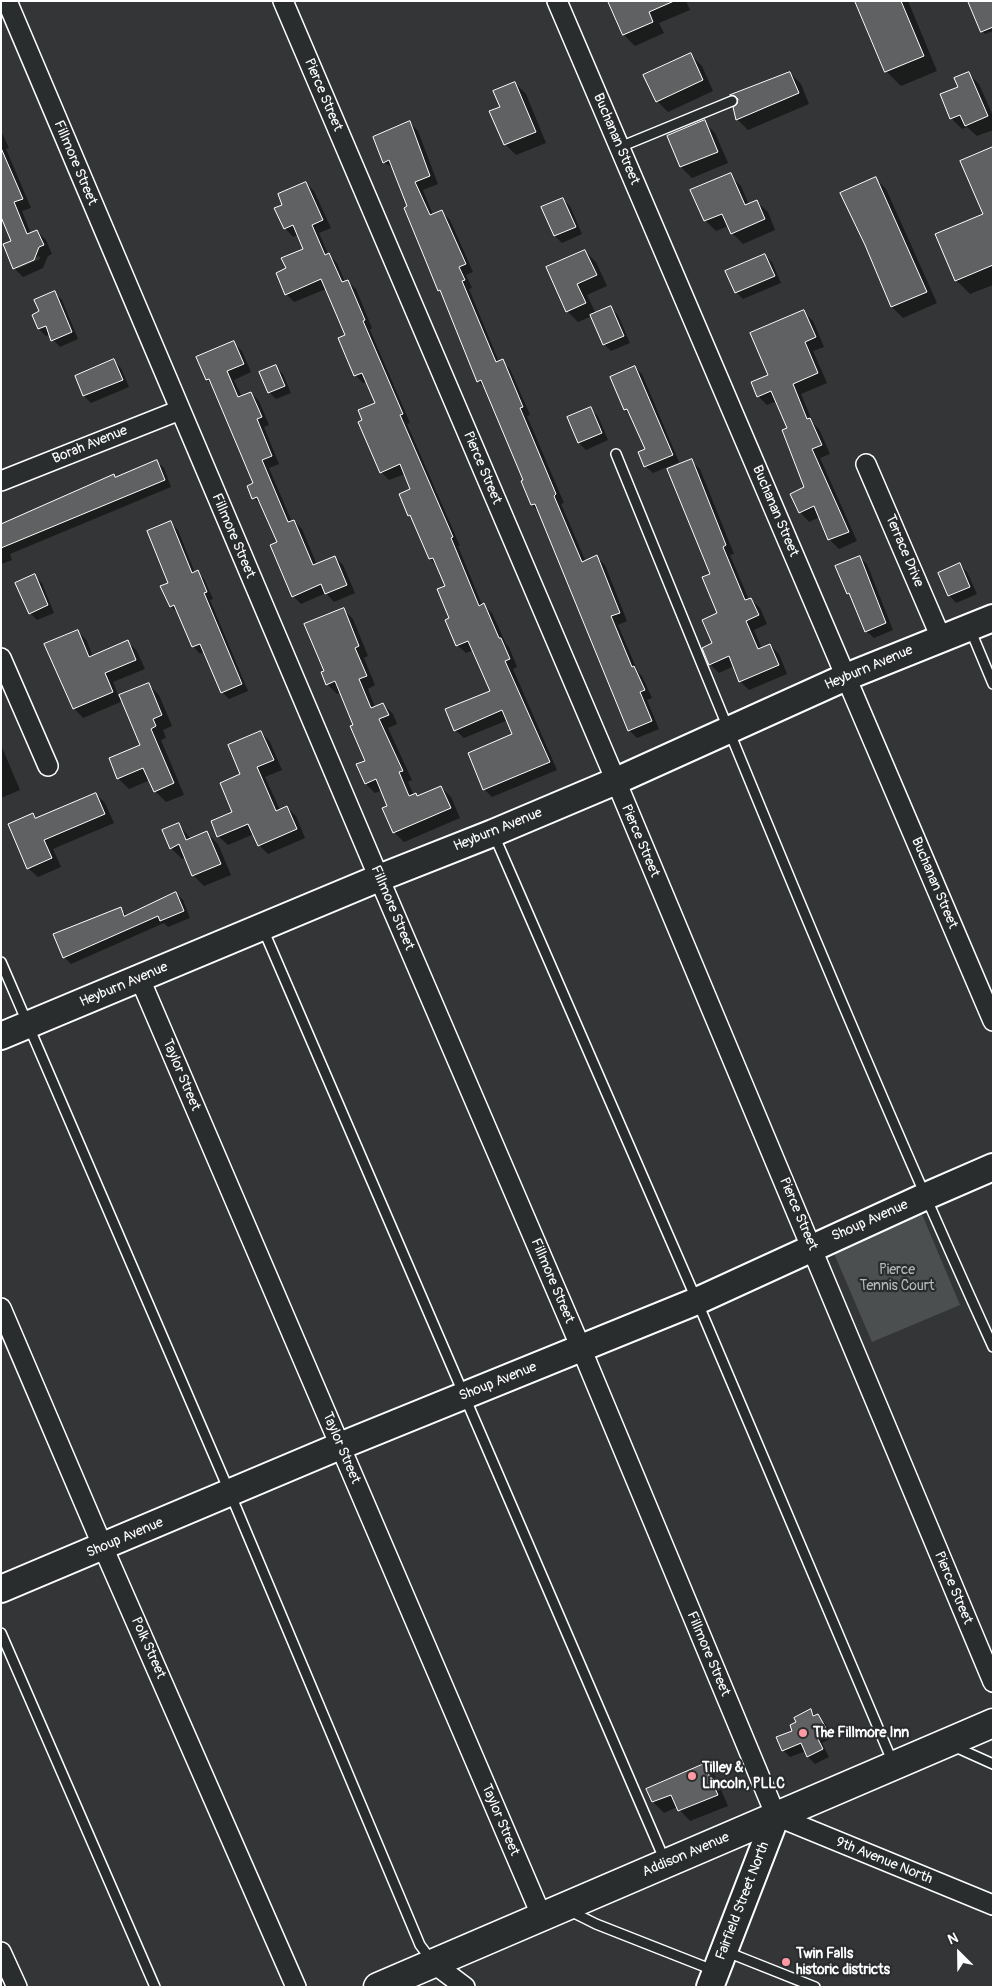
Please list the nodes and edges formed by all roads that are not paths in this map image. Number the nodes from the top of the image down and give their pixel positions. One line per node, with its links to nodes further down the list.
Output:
1 (7, 1): 6 (street, Fillmore Street)
2 (283, 1): 17 (street, Pierce Street)
3 (557, 1): 5 (street, Buchanan Street)
4 (732, 101): 5 (lane)
5 (620, 147): 13 (street, Buchanan Street)
6 (180, 410): 9 (street, Borah Avenue); 19 (street, Fillmore Street)
7 (616, 454): 15 (lane)
8 (866, 464): 11 (street, Terrace Drive)
9 (1, 481)
10 (981, 623): 11 (street, Heyburn Avenue); 14 (lane)
11 (942, 638): 13 (street, Heyburn Avenue)
12 (1, 658): 16 (street)
13 (846, 677): 15 (street, Heyburn Avenue); 23 (street, Buchanan Street)
14 (993, 684)
15 (729, 730): 17 (street, Heyburn Avenue); 27 (lane)
16 (48, 766)
17 (616, 781): 18 (street, Heyburn Avenue); 28 (street, Pierce Street)
18 (493, 833): 19 (street, Heyburn Avenue); 29 (lane)
19 (379, 878): 20 (street, Heyburn Avenue); 32 (street, Fillmore Street)
20 (262, 927): 22 (street, Heyburn Avenue); 33 (lane)
21 (1, 962): 24 (lane)
22 (140, 979): 24 (street, Heyburn Avenue); 34 (street, Taylor Street)
23 (993, 1021)
24 (28, 1025): 25 (street, Heyburn Avenue); 35 (lane)
25 (1, 1036)
26 (993, 1167): 27 (street, Shoup Avenue)
27 (924, 1197): 28 (street, Shoup Avenue); 31 (lane)
28 (812, 1248): 29 (street, Shoup Avenue); 39 (street, Pierce Street)
29 (697, 1301): 32 (street, Shoup Avenue); 43 (lane)
30 (1, 1308): 36 (street, Polk Street)
31 (993, 1347)
32 (581, 1348): 33 (street, Shoup Avenue); 44 (street, Fillmore Street)
33 (464, 1396): 34 (street, Shoup Avenue); 45 (lane)
34 (340, 1446): 35 (street, Shoup Avenue); 47 (street, Taylor Street)
35 (230, 1493): 36 (street, Shoup Avenue); 49 (lane)
36 (103, 1547): 37 (street, Shoup Avenue); 53 (street, Polk Street)
37 (1, 1589)
38 (1, 1632): 52 (lane)
39 (993, 1682)
40 (993, 1723): 41 (main road, Addison Avenue)
41 (946, 1743): 42 (lane); 43 (main road, Addison Avenue)
42 (993, 1764)
43 (894, 1765): 44 (main road, Addison Avenue)
44 (776, 1816): 45 (main road, Addison Avenue); 46 (street, 9th Avenue North); 50 (street, Fairfield Street North)
45 (666, 1863): 47 (main road, Addison Avenue)
46 (993, 1905)
47 (552, 1912): 49 (main road, Addison Avenue); 50 (lane)
48 (1, 1952): 51 (street)
49 (433, 1963): 54 (main road, Addison Avenue); 55 (street)
50 (716, 1969): 56 (lane)
51 (17, 1987)
52 (155, 1987)
53 (296, 1987)
54 (378, 1987)
55 (465, 1987)
56 (815, 1987)

